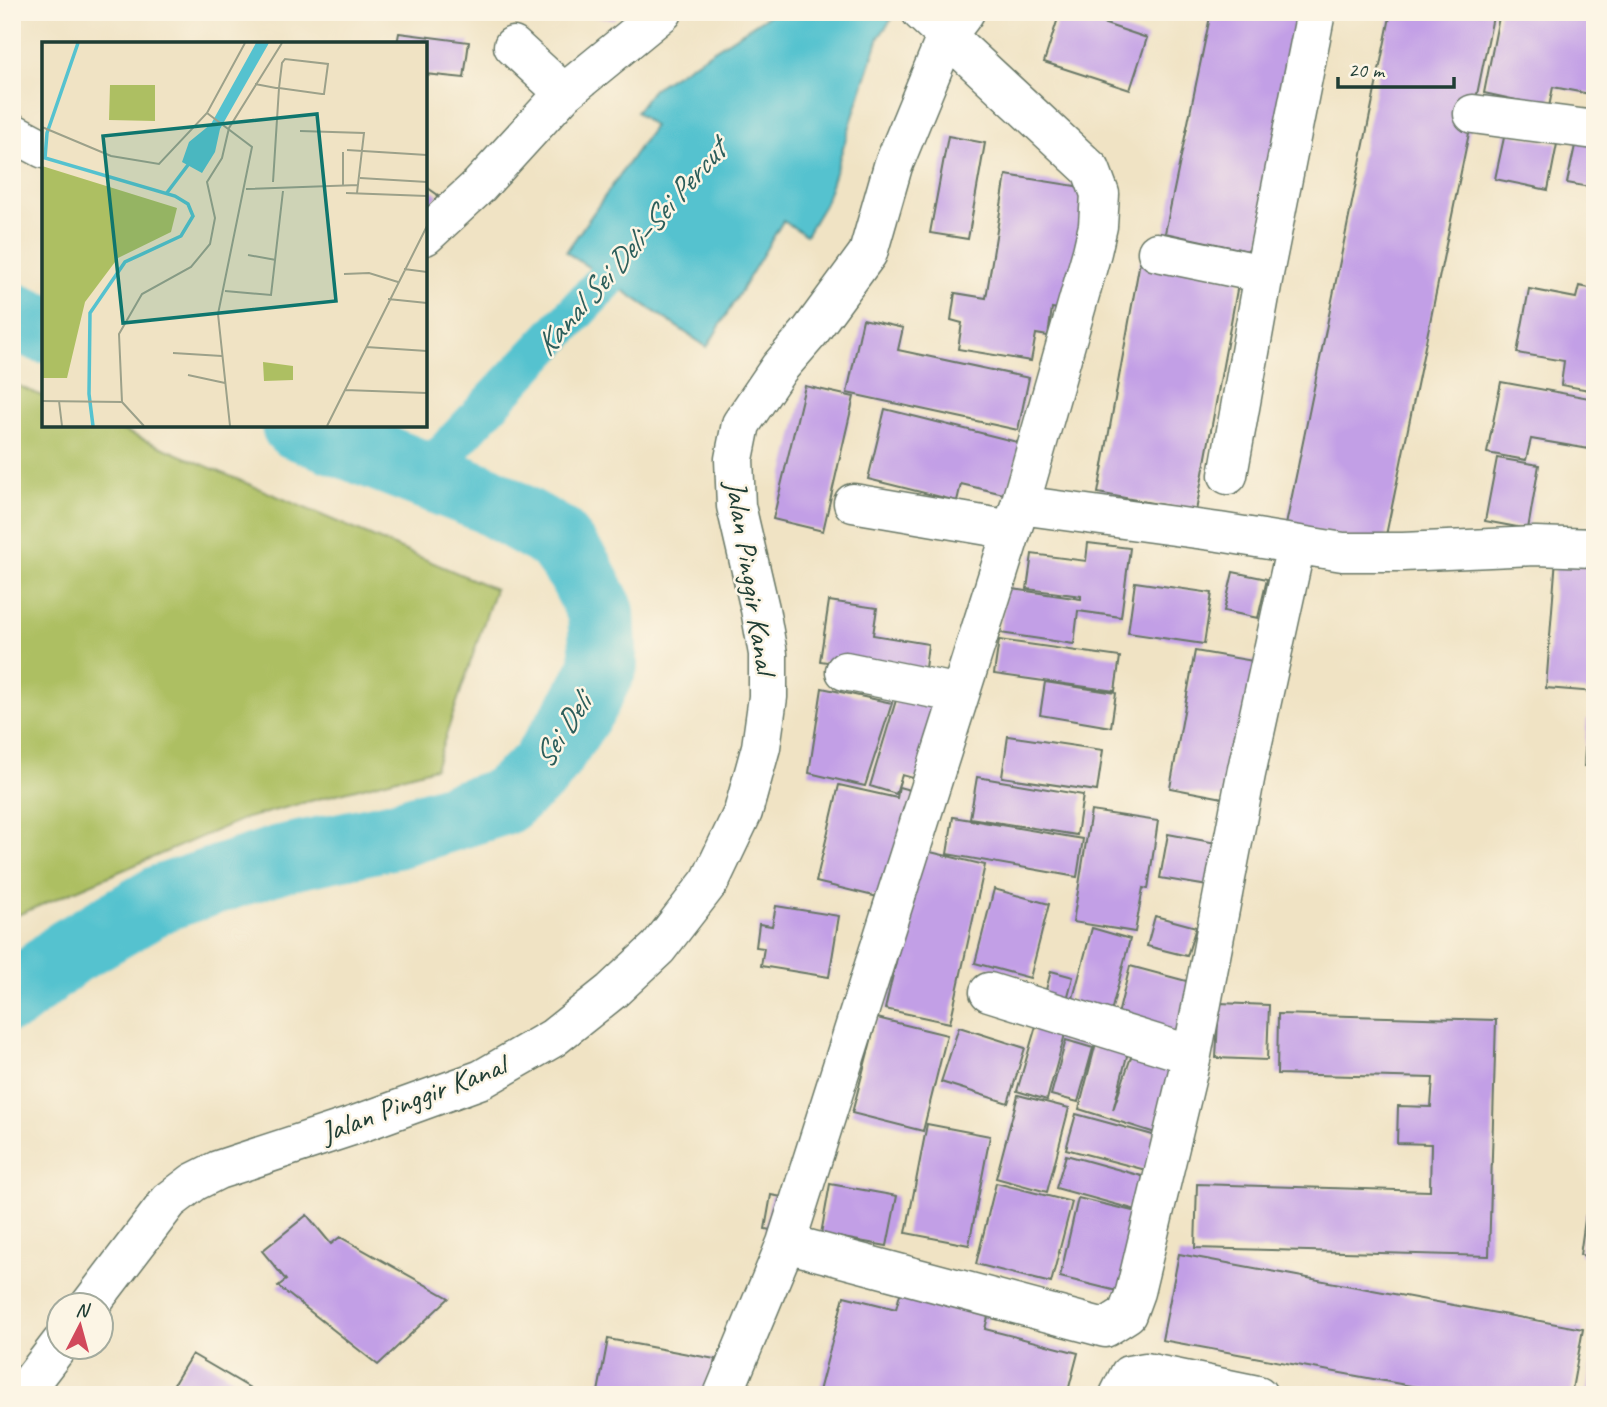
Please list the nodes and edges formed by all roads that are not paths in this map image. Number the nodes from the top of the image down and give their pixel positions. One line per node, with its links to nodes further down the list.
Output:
1 (663, 12): 5 (street)
2 (1316, 12): 12 (street)
3 (944, 21): 15 (street); 23 (street, Jalan Pinggir Kanal)
4 (513, 46): 5 (street)
5 (564, 93): 10 (street)
6 (1473, 114): 7 (street)
7 (1595, 130)
8 (12, 132): 9 (street)
9 (42, 148)
10 (427, 234)
11 (1157, 252): 12 (street)
12 (1264, 274): 13 (street)
13 (1228, 475)
14 (853, 503): 15 (street)
15 (1016, 517): 16 (street); 19 (street)
16 (1296, 545): 17 (street); 21 (street)
17 (1595, 548)
18 (845, 671): 19 (street)
19 (960, 694): 22 (street)
20 (989, 992): 21 (street)
21 (1192, 1055): 22 (street)
22 (786, 1242): 26 (street)
23 (100, 1292)
24 (50, 1362): 25 (street)
25 (34, 1390)
26 (723, 1395)
27 (1119, 1395): 28 (street)
28 (1258, 1395)

